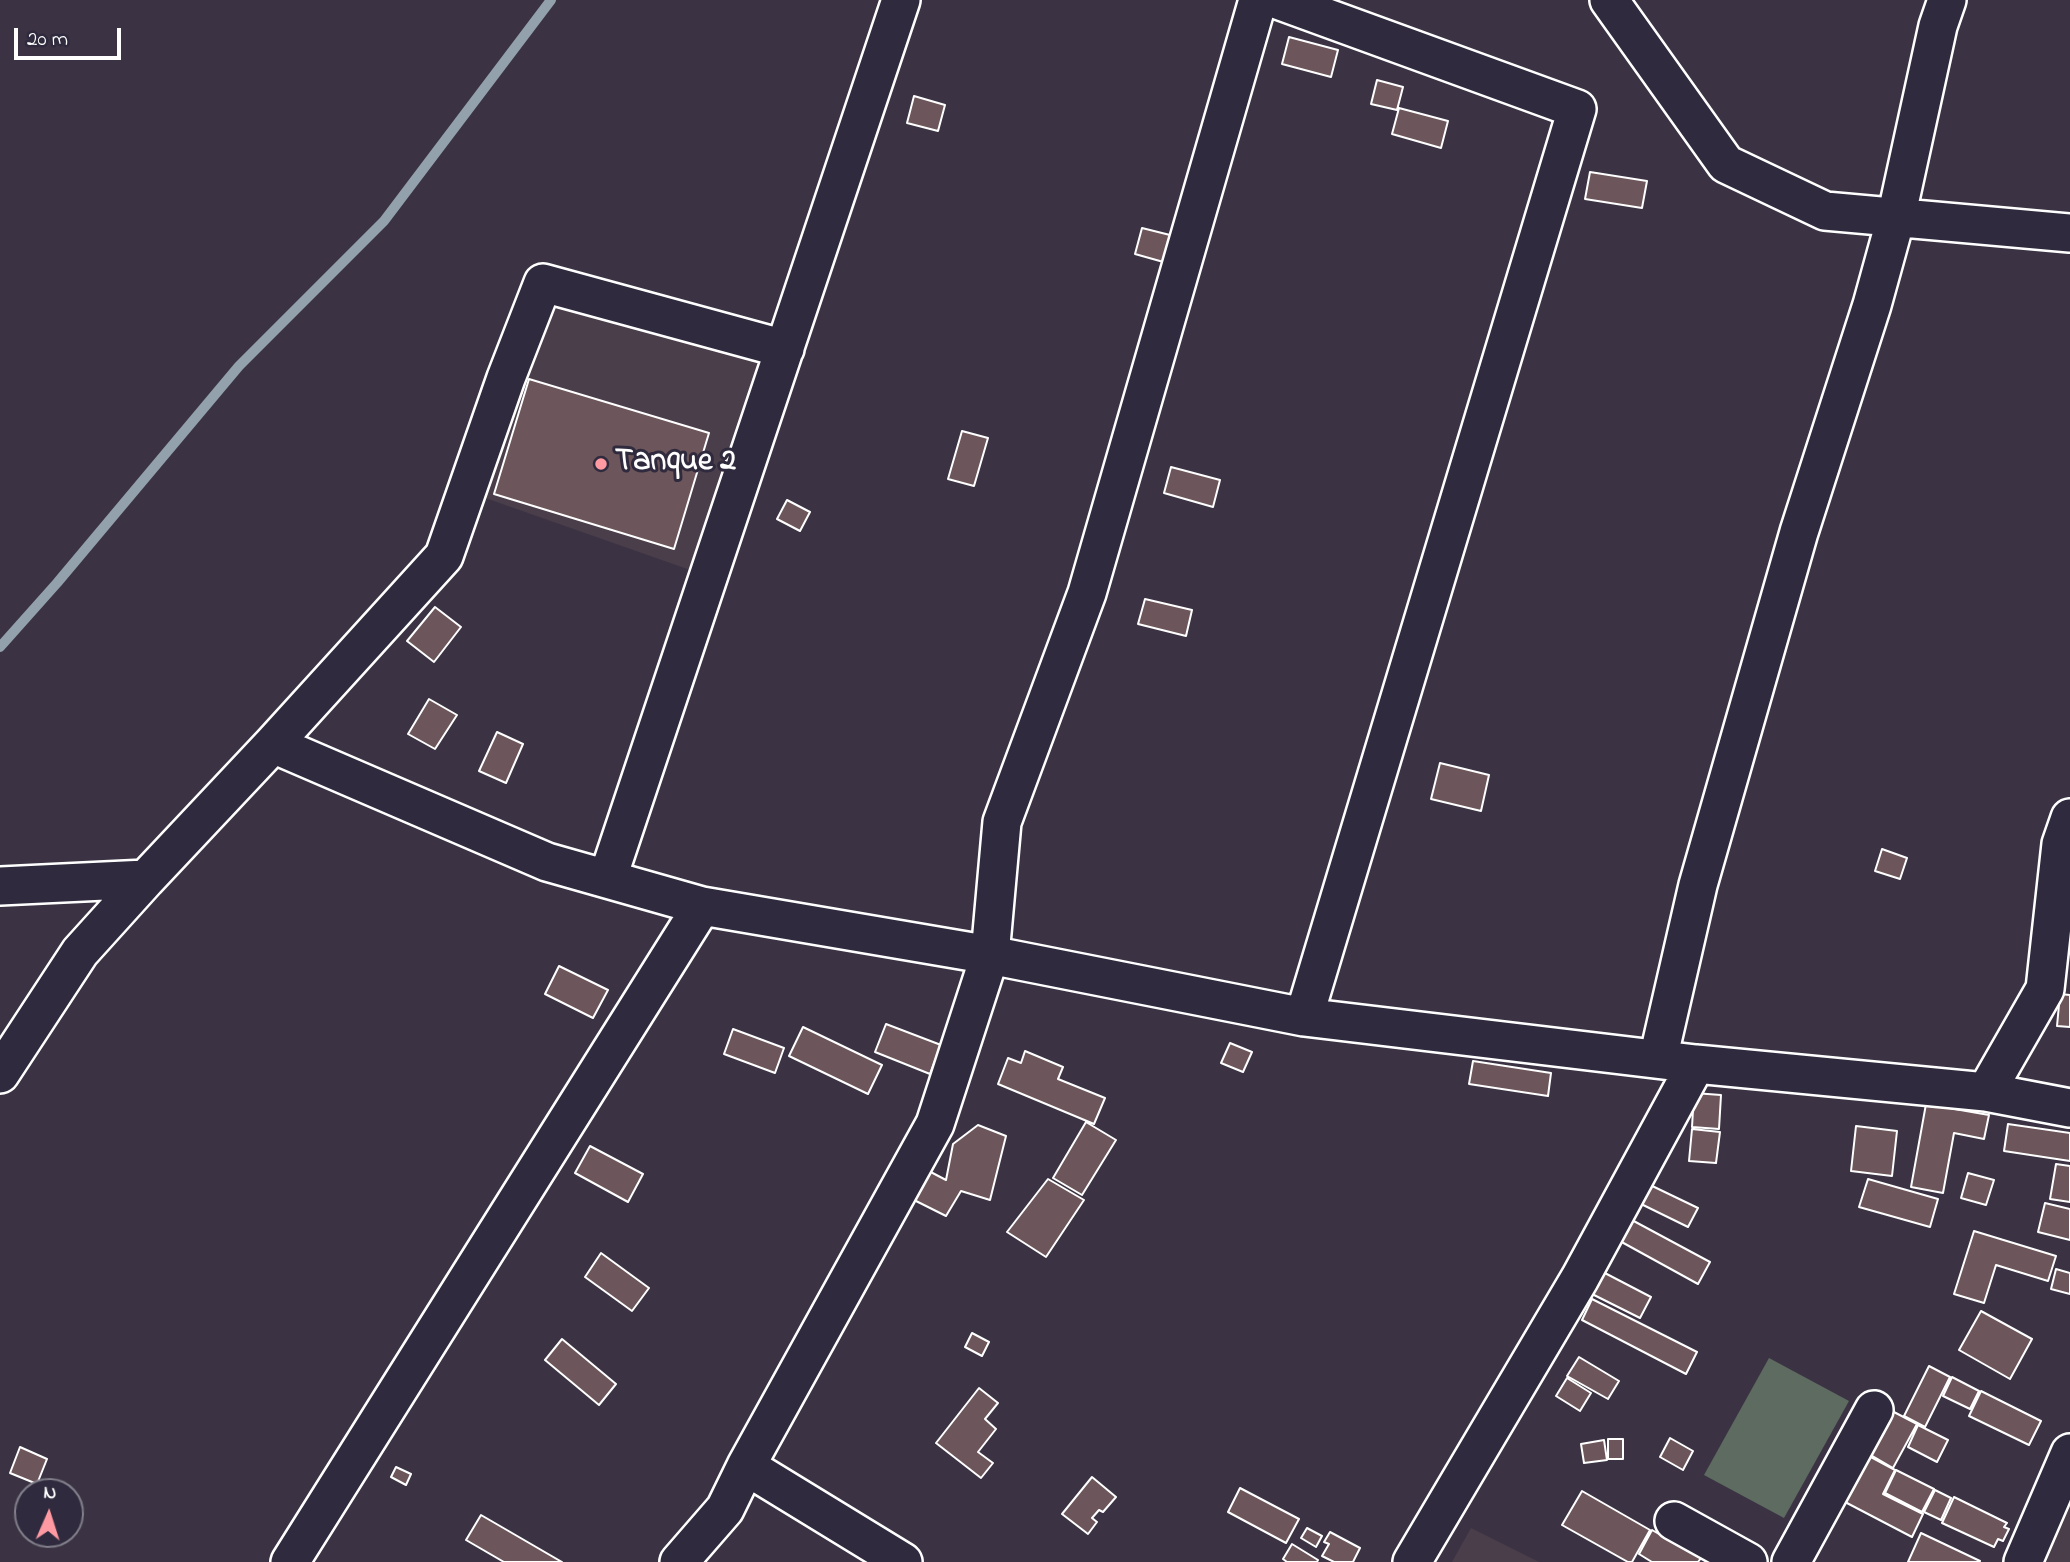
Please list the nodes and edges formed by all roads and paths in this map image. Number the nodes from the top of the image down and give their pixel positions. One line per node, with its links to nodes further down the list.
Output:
1 (901, 0): 8 (street)
2 (1258, 0): 15 (street)
3 (1278, 0): 16 (street)
4 (1609, 0): 6 (street)
5 (1947, 0): 6 (street)
6 (1896, 218): 7 (street); 17 (street)
7 (2070, 233)
8 (785, 349): 9 (street); 11 (street)
9 (273, 744): 11 (street); 12 (street)
10 (2070, 818): 20 (street)
11 (608, 877): 14 (street)
12 (146, 878): 13 (street); 19 (street)
13 (0, 887)
14 (702, 906): 15 (street); 26 (street)
15 (990, 955): 16 (street); 24 (street)
16 (1304, 1017): 17 (street)
17 (1658, 1059): 18 (street)
18 (1696, 1064): 20 (street); 29 (street)
19 (0, 1074)
20 (1986, 1092): 21 (street)
21 (2070, 1108)
22 (1874, 1410): 31 (street)
23 (2070, 1453): 32 (street)
24 (746, 1466): 27 (street); 28 (street)
25 (1674, 1521): 30 (street)
26 (290, 1562)
27 (679, 1562)
28 (903, 1562)
29 (1412, 1562)
30 (1748, 1562)
31 (1791, 1562)
32 (2023, 1562)

